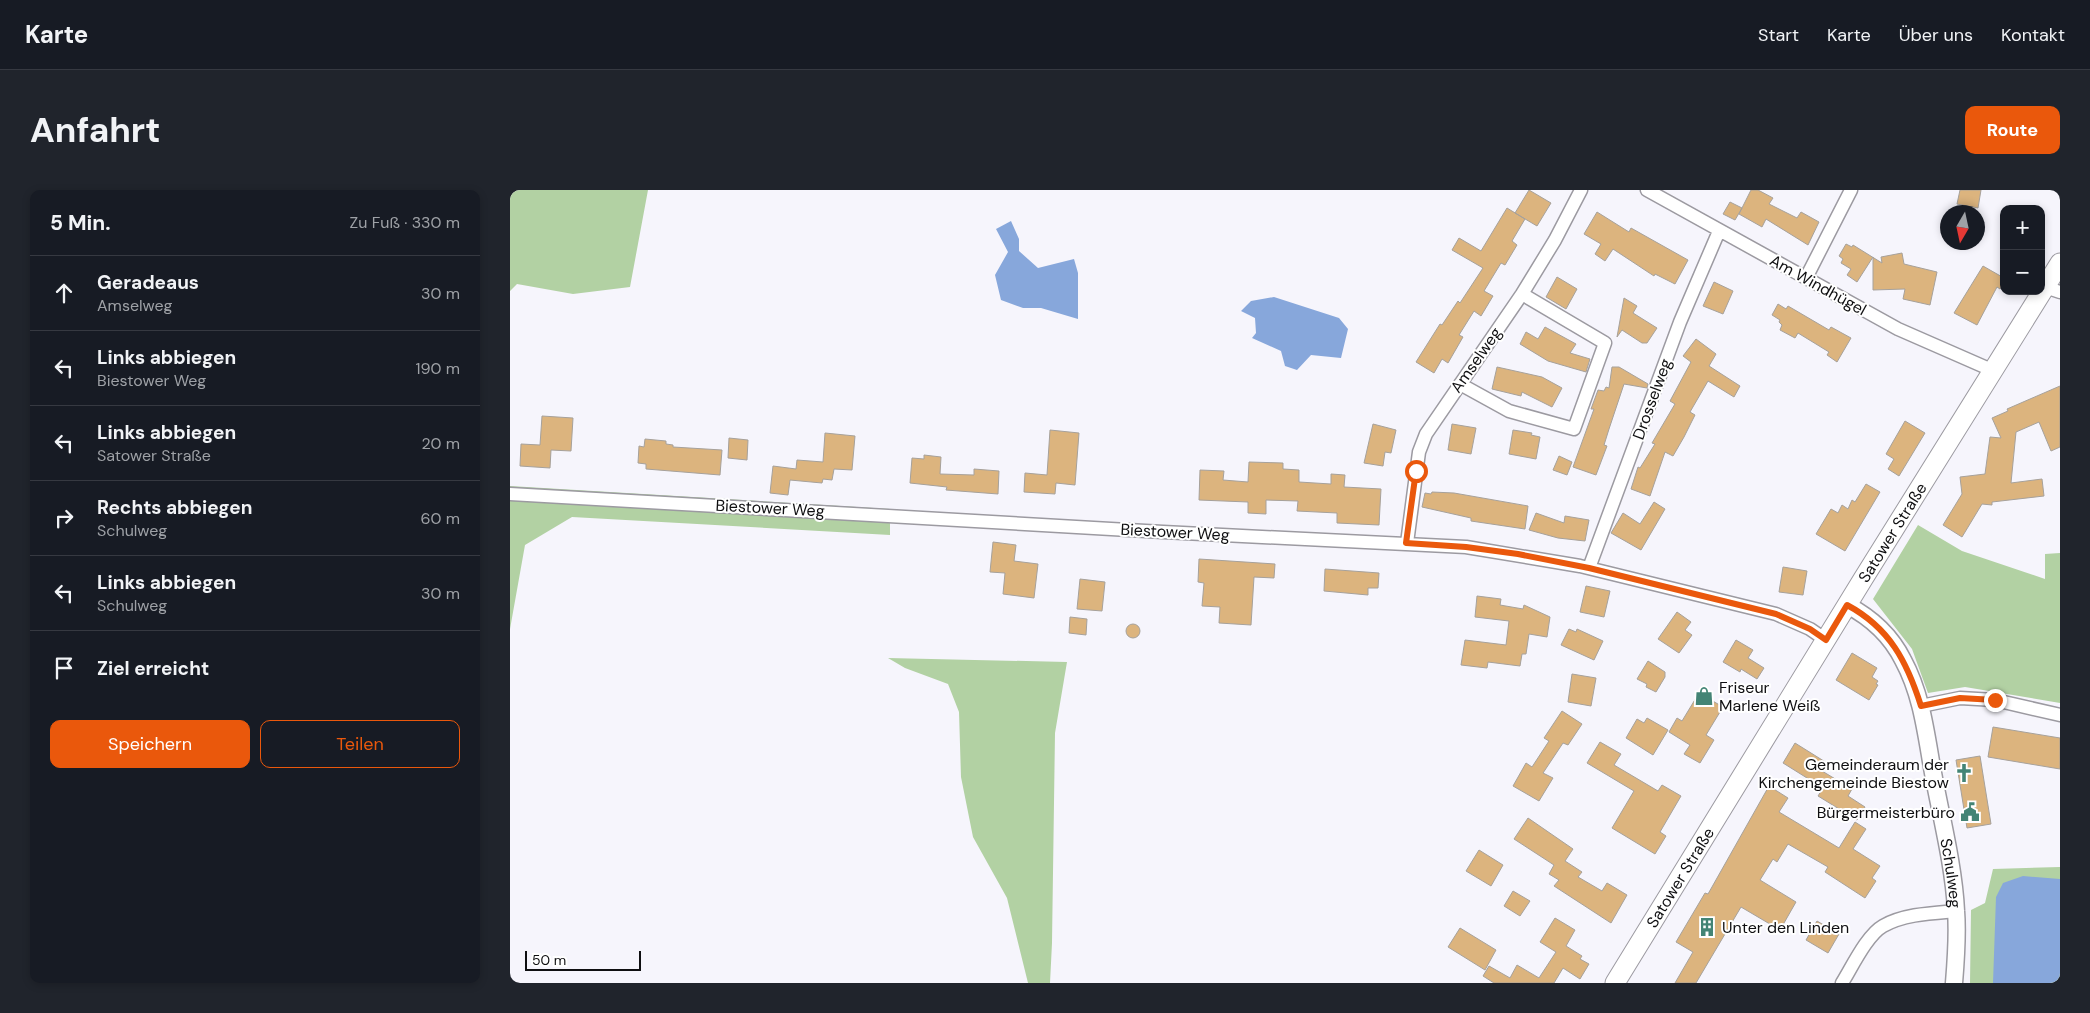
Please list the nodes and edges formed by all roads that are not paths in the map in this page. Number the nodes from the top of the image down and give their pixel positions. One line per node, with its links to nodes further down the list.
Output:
1 (1581, 190): 8 (street, Amselweg)
2 (1647, 190): 4 (street, Am Windhügel)
3 (1851, 190): 6 (street)
4 (1720, 231): 6 (street, Am Windhügel); 13 (street, Drosselweg)
5 (2060, 263): 7 (main road, Satower Straße)
6 (1806, 278): 9 (street, Am Windhügel)
7 (2052, 290): 9 (main road, Satower Straße)
8 (1522, 294): 10 (street, Amselweg); 10 (street)
9 (1994, 371): 14 (main road, Satower Straße)
10 (1460, 384): 12 (street, Amselweg)
11 (510, 494): 12 (street, Biestower Weg)
12 (1406, 543): 13 (street, Biestower Weg)
13 (1589, 568): 15 (street, Biestower Weg)
14 (1847, 605): 15 (main road, Satower Straße); 16 (street, Schulweg)
15 (1826, 640): 19 (main road, Satower Straße)
16 (1921, 706): 17 (street); 18 (street, Schulweg)
17 (2060, 714)
18 (1956, 910): 20 (street); 21 (street, Schulweg)
19 (1615, 983)
20 (1842, 983)
21 (1954, 983)

